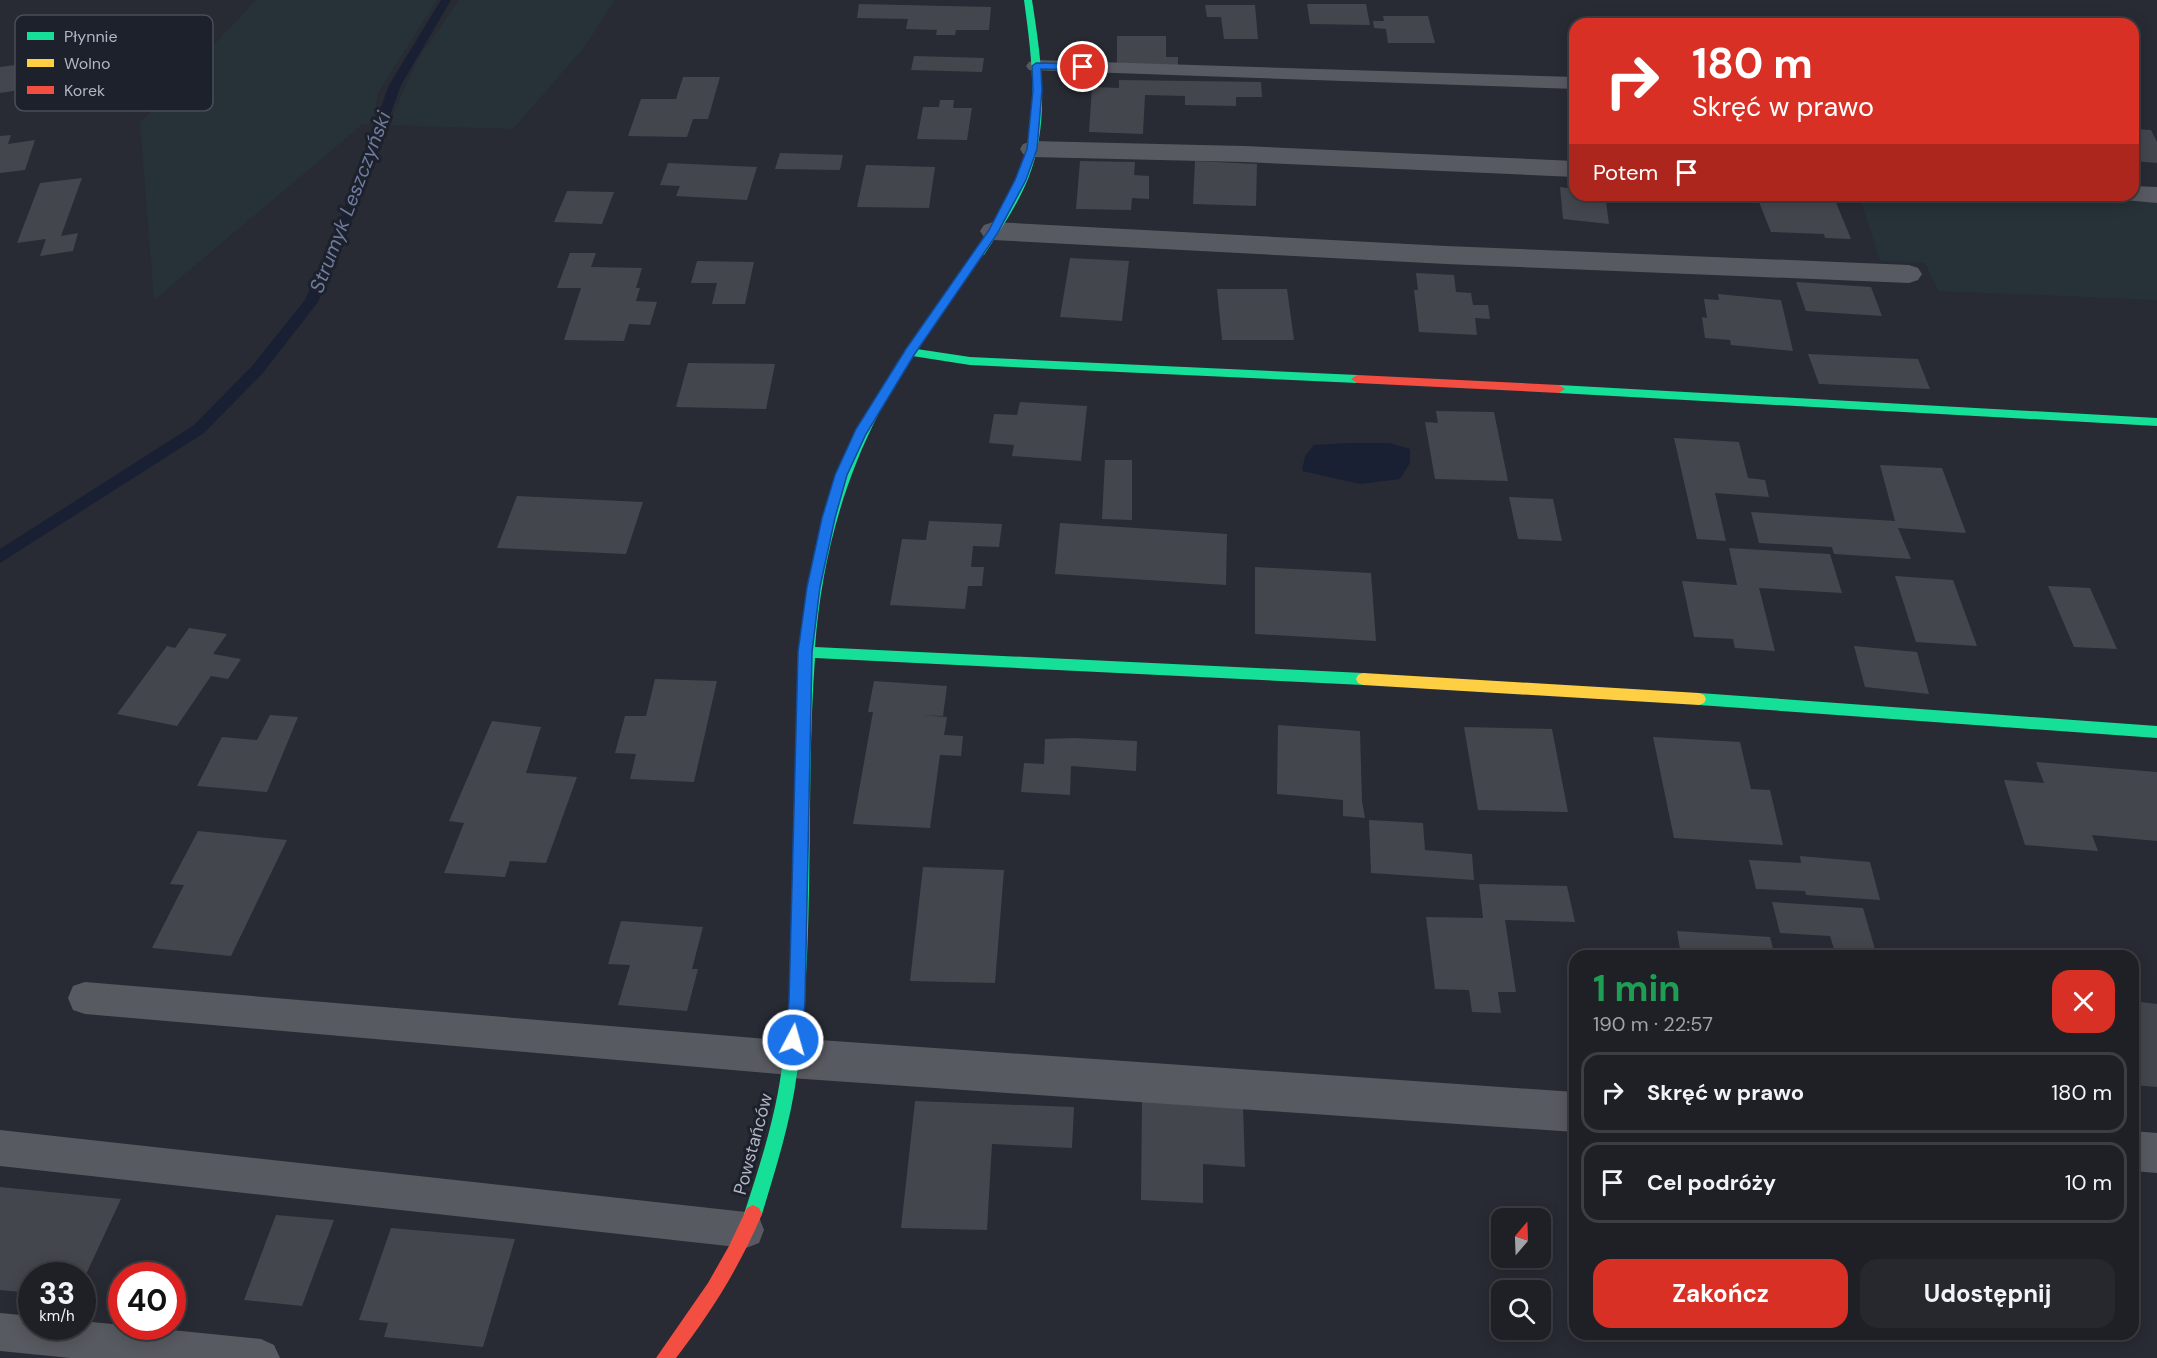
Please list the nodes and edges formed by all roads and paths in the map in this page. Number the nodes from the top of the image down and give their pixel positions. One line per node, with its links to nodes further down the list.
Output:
1 (1028, 0): 2 (street, Powstańców)
2 (1036, 66): 3 (lane); 4 (street, Powstańców)
3 (1569, 83)
4 (1032, 149): 5 (street); 8 (street, Powstańców)
5 (1569, 169)
6 (2139, 194): 7 (street)
7 (2157, 195)
8 (993, 231): 9 (street); 10 (street, Powstańców)
9 (1909, 274)
10 (910, 352): 11 (street); 12 (street, Powstańców)
11 (2157, 422)
12 (805, 652): 13 (street); 15 (street, Powstańców)
13 (2157, 732)
14 (85, 999): 15 (lane)
15 (790, 1058): 16 (street); 20 (street, Powstańców)
16 (1569, 1112)
17 (0, 1148): 20 (lane)
18 (2139, 1152): 19 (street)
19 (2157, 1153)
20 (746, 1230): 23 (street, Powstańców)
21 (0, 1332): 22 (lane)
22 (261, 1358)
23 (665, 1358)

